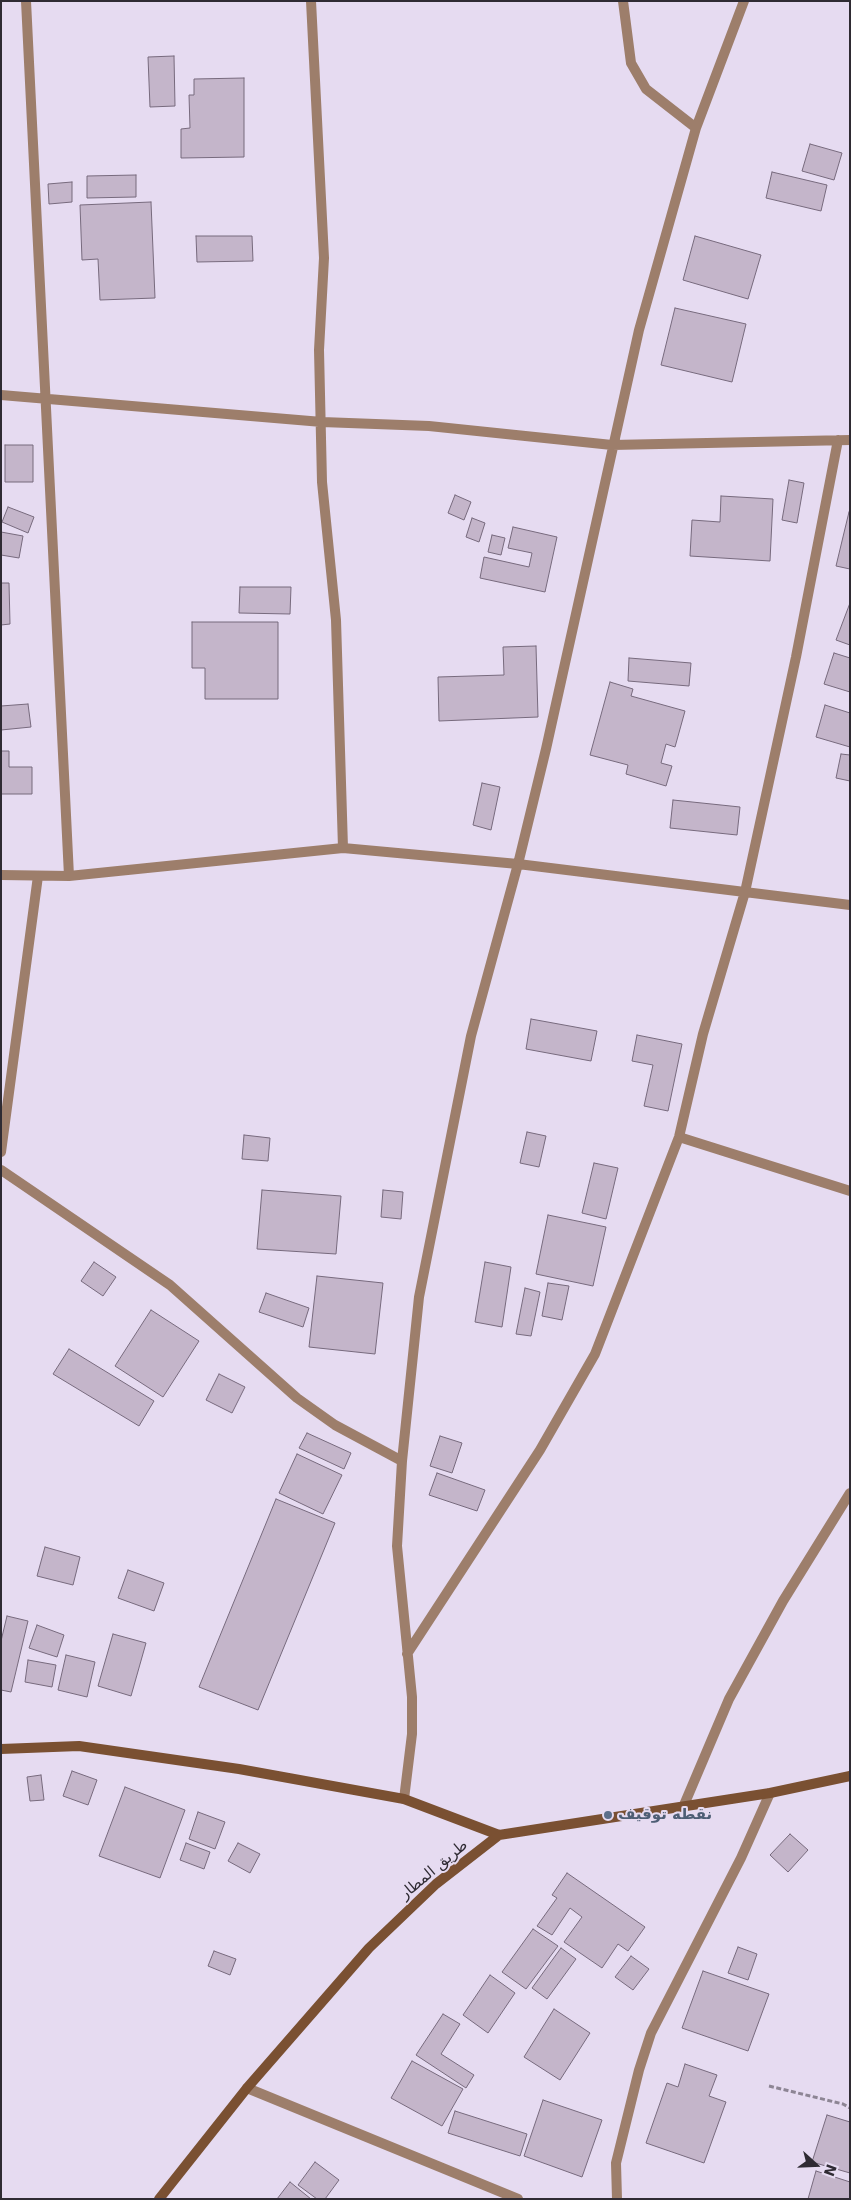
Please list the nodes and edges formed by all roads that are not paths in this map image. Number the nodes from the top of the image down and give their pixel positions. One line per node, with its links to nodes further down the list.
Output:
1 (26, 1): 7 (street)
2 (311, 1): 8 (street)
3 (623, 1): 5 (street)
4 (744, 1): 5 (street)
5 (696, 128): 11 (street)
6 (1, 395): 7 (street)
7 (46, 400): 8 (street); 16 (street)
8 (322, 422): 11 (street); 12 (street)
9 (838, 440): 10 (street); 11 (street); 17 (street)
10 (850, 440)
11 (612, 445): 13 (street)
12 (343, 848): 13 (street); 16 (street)
13 (518, 864): 17 (street); 23 (street)
14 (1, 875): 15 (street)
15 (38, 876): 16 (street); 20 (street)
16 (69, 876)
17 (745, 892): 18 (street); 19 (street)
18 (850, 905)
19 (680, 1137): 22 (street); 25 (street)
20 (1, 1152)
21 (1, 1170): 23 (street)
22 (850, 1192)
23 (402, 1461): 25 (street)
24 (850, 1492): 30 (street)
25 (407, 1654): 29 (street)
26 (1, 1749): 29 (street)
27 (850, 1776): 28 (street, طريق المطار)
28 (770, 1793): 30 (street, طريق المطار); 35 (street)
29 (404, 1799): 31 (street)
30 (684, 1805): 31 (street, طريق المطار)
31 (500, 1835): 32 (street, طريق المطار)
32 (247, 2088): 33 (street, طريق المطار); 34 (street)
33 (159, 2199)
34 (518, 2199)
35 (617, 2199)

